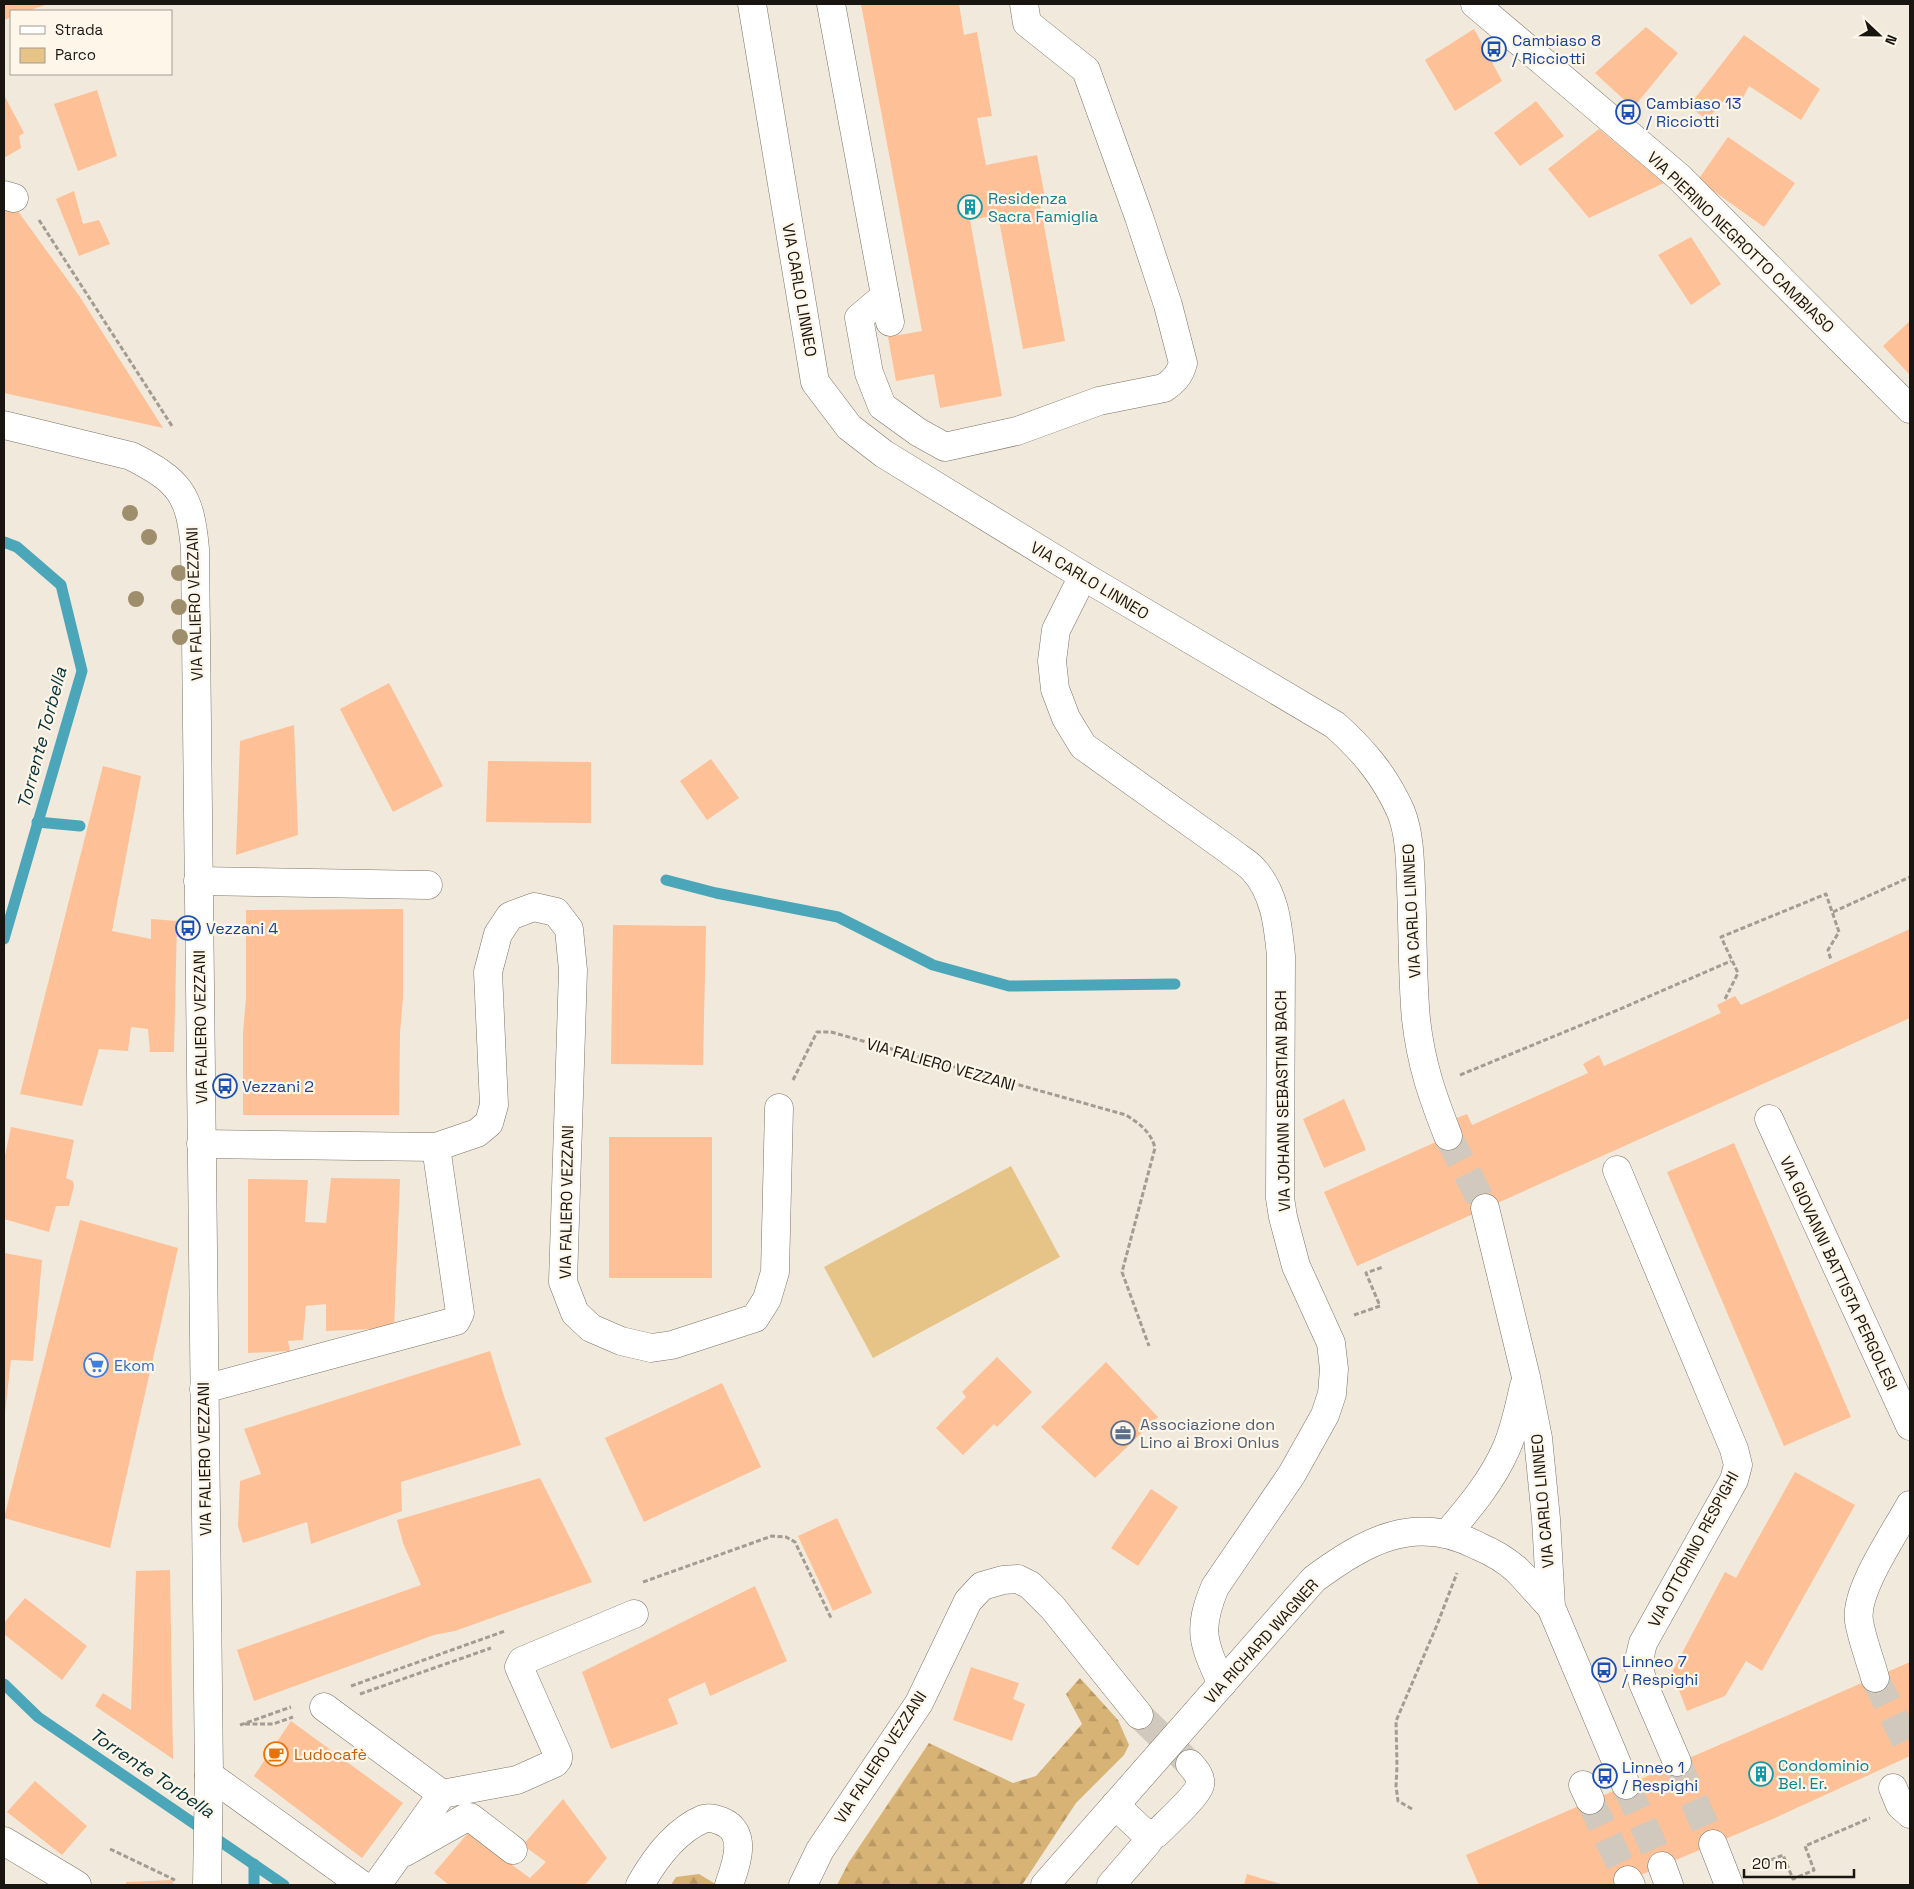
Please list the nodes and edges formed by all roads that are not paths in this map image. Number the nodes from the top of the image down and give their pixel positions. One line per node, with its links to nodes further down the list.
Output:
1 (752, 4): 9 (street, VIA CARLO LINNEO)
2 (831, 4): 5 (street)
3 (1024, 4): 5 (street)
4 (1475, 4): 7 (street, VIA PIERINO NEGROTTO CAMBIASO)
5 (885, 296): 6 (street)
6 (890, 322)
7 (1910, 410)
8 (4, 425): 10 (street, VIA FALIERO VEZZANI)
9 (1083, 576): 14 (street, VIA CARLO LINNEO); 27 (street, VIA JOHANN SEBASTIAN BACH)
10 (198, 880): 11 (street); 15 (street, VIA FALIERO VEZZANI)
11 (428, 885)
12 (780, 1108): 16 (street, VIA FALIERO VEZZANI)
13 (1769, 1119): 21 (street, VIA GIOVANNI BATTISTA PERGOLESI)
14 (1448, 1136)
15 (201, 1144): 16 (street, VIA FALIERO VEZZANI); 20 (street, VIA FALIERO VEZZANI)
16 (436, 1147): 20 (street)
17 (1617, 1170): 30 (street, VIA OTTORINO RESPIGHI)
18 (1485, 1208): 19 (street, VIA CARLO LINNEO)
19 (1526, 1377): 23 (street); 24 (street, VIA CARLO LINNEO)
20 (204, 1389): 32 (street, VIA FALIERO VEZZANI)
21 (1910, 1426)
22 (1910, 1505): 26 (street)
23 (1458, 1537): 24 (street, VIA RICHARD WAGNER); 27 (street, VIA RICHARD WAGNER)
24 (1551, 1607): 33 (street, VIA CARLO LINNEO)
25 (634, 1614): 34 (street)
26 (1875, 1678)
27 (1222, 1684): 35 (street, VIA RICHARD WAGNER)
28 (324, 1707): 34 (street)
29 (1139, 1715): 48 (street, VIA FALIERO VEZZANI)
30 (1677, 1762)
31 (1190, 1764): 36 (street)
32 (208, 1785): 43 (street, VIA FALIERO VEZZANI); 44 (street)
33 (1626, 1785)
34 (442, 1794): 40 (street)
35 (1115, 1805): 36 (street); 49 (street, VIA RICHARD WAGNER)
36 (1149, 1836): 50 (street)
37 (4, 1841): 42 (street)
38 (1712, 1844): 41 (street)
39 (513, 1850): 40 (street)
40 (397, 1856): 45 (street)
41 (1728, 1883)
42 (77, 1885)
43 (207, 1885)
44 (362, 1885)
45 (377, 1885)
46 (640, 1885): 47 (street)
47 (729, 1885)
48 (803, 1885)
49 (1045, 1885)
50 (1111, 1885)

